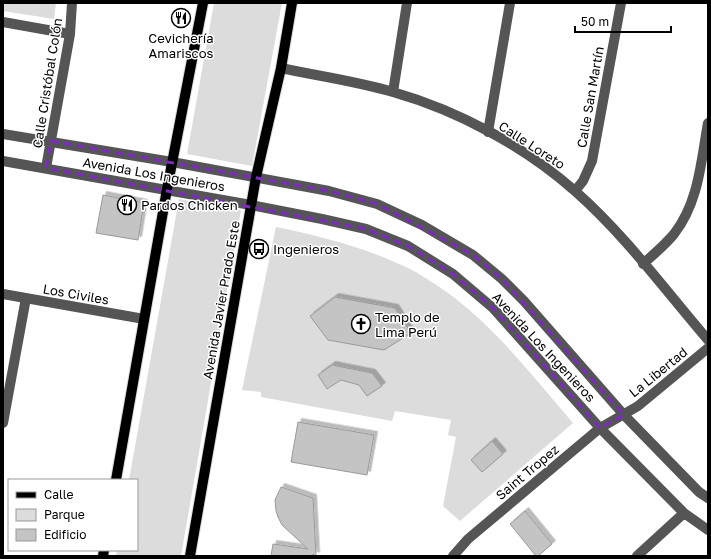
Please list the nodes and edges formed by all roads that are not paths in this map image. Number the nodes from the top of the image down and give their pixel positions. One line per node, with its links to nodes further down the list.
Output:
1 (72, 3): 8 (street, Calle Cristóbal Colón)
2 (203, 3): 16 (main road)
3 (292, 3): 9 (main road, Avenida Javier Prado Este)
4 (407, 3): 10 (street)
5 (510, 3): 12 (street)
6 (621, 3): 20 (street, Calle San Martín)
7 (3, 22): 8 (street)
8 (70, 34): 14 (street, Calle Cristóbal Colón)
9 (280, 68): 10 (street, Calle Loreto); 18 (main road, Avenida Javier Prado Este)
10 (393, 92): 12 (street, Calle Loreto)
11 (708, 123): 22 (street)
12 (488, 132): 20 (street, Calle Loreto)
13 (3, 134): 14 (street, Avenida Los Ingenieros)
14 (51, 141): 16 (street, Avenida Los Ingenieros); 17 (street, Calle Cristóbal Colón)
15 (3, 161): 17 (street, Avenida Los Ingenieros)
16 (172, 162): 18 (street, Avenida Los Ingenieros); 19 (main road)
17 (46, 168): 19 (street, Avenida Los Ingenieros)
18 (256, 177): 21 (main road, Avenida Javier Prado Este); 28 (street, Avenida Los Ingenieros)
19 (167, 190): 21 (street, Avenida Los Ingenieros); 25 (main road)
20 (575, 191): 22 (street, Calle Loreto)
21 (252, 205): 30 (street, Avenida Los Ingenieros); 35 (main road, Avenida Javier Prado Este)
22 (644, 264): 26 (street, Calle Loreto)
23 (3, 294): 24 (street, Los Civiles)
24 (26, 298): 25 (street, Los Civiles); 29 (street)
25 (144, 319): 31 (main road)
26 (708, 340)
27 (708, 348): 28 (street, La Libertad)
28 (624, 415): 30 (street, Saint Tropez); 32 (street, Avenida Los Ingenieros)
29 (3, 423)
30 (600, 428): 33 (street, Avenida Los Ingenieros); 36 (street, Saint Tropez)
31 (116, 479)
32 (708, 498)
33 (684, 513): 34 (street, Avenida Los Ingenieros); 37 (street)
34 (708, 530)
35 (190, 556)
36 (453, 556)
37 (637, 556)

